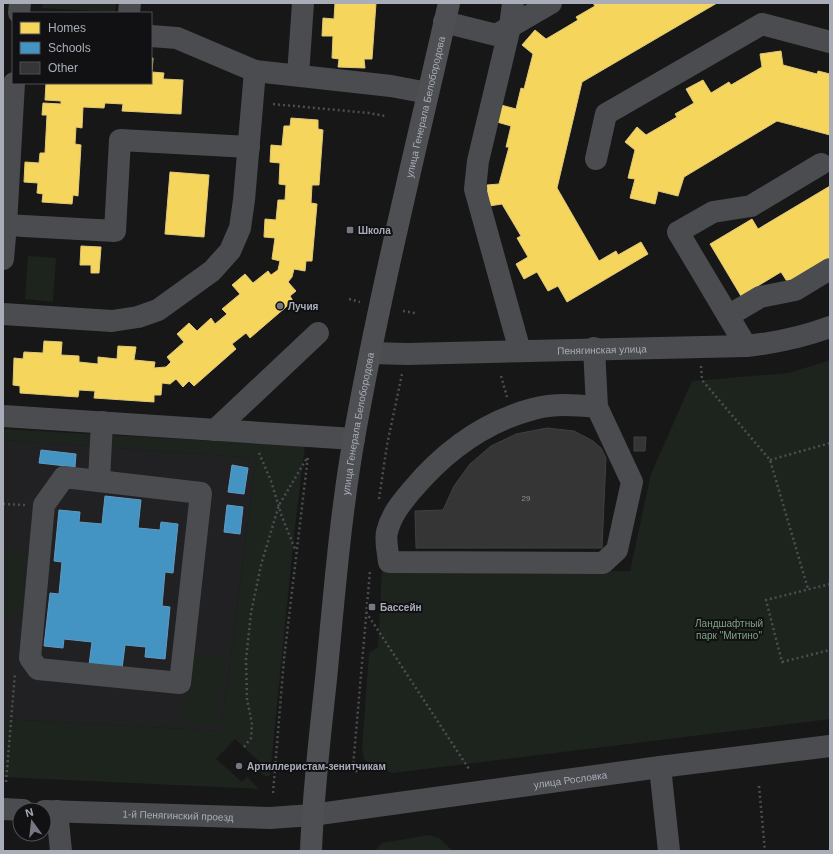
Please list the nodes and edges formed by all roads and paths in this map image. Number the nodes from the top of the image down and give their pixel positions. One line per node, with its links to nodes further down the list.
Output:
1 (303, 3): 9 (street)
2 (513, 3): 5 (street)
3 (551, 3): 5 (street)
4 (447, 12): 5 (street); 11 (main road, улица Генерала Белобородова)
5 (510, 27): 30 (street)
6 (152, 36): 8 (street)
7 (830, 42): 15 (street)
8 (255, 71): 9 (street); 12 (street)
9 (298, 75): 11 (street)
10 (15, 85): 17 (street)
11 (428, 93): 31 (main road, улица Генерала Белобородова)
12 (252, 102): 13 (path); 14 (street)
13 (385, 116)
14 (249, 147): 17 (street); 24 (street)
15 (596, 159)
16 (821, 164): 25 (street)
17 (6, 225): 18 (street)
18 (3, 259)
19 (830, 268): 25 (street)
20 (349, 299): 21 (path)
21 (363, 302)
22 (403, 311): 23 (path)
23 (415, 313)
24 (3, 314)
25 (728, 316): 28 (street)
26 (830, 327): 28 (street, Пенягинская улица)
27 (318, 333): 36 (street)
28 (746, 346): 29 (street, Пенягинская улица)
29 (594, 348): 30 (street, Пенягинская улица); 33 (street)
30 (520, 351): 31 (street, Пенягинская улица)
31 (371, 353): 39 (main road, улица Генерала Белобородова)
32 (701, 372): 42 (path)
33 (597, 407): 33 (street)
34 (3, 416): 35 (street)
35 (102, 422): 36 (street); 43 (street)
36 (215, 430): 37 (street)
37 (244, 431): 38 (street); 44 (path)
38 (310, 436): 39 (street); 41 (path)
39 (354, 439): 61 (main road, улица Генерала Белобородова)
40 (830, 443): 42 (path)
41 (307, 457): 44 (path); 45 (path)
42 (770, 460): 47 (path)
43 (99, 480): 50 (street); 50 (street)
44 (279, 505): 45 (path); 52 (path)
45 (296, 549): 59 (path)
46 (830, 584): 47 (path)
47 (808, 589): 49 (path)
48 (366, 612): 55 (path)
49 (830, 650)
50 (30, 658): 57 (path)
51 (830, 746): 54 (street, улица Рословка)
52 (244, 748)
53 (353, 767): 56 (path)
54 (660, 767): 61 (street, улица Рословка); 65 (street)
55 (469, 769)
56 (357, 772)
57 (6, 782)
58 (759, 786): 66 (path)
59 (273, 793)
60 (52, 811): 61 (street, 1-й Пенягинский проезд)
61 (312, 815): 64 (main road, улица Генерала Белобородова)
62 (52, 818): 63 (street)
63 (61, 851)
64 (311, 851)
65 (668, 851)
66 (765, 851)

